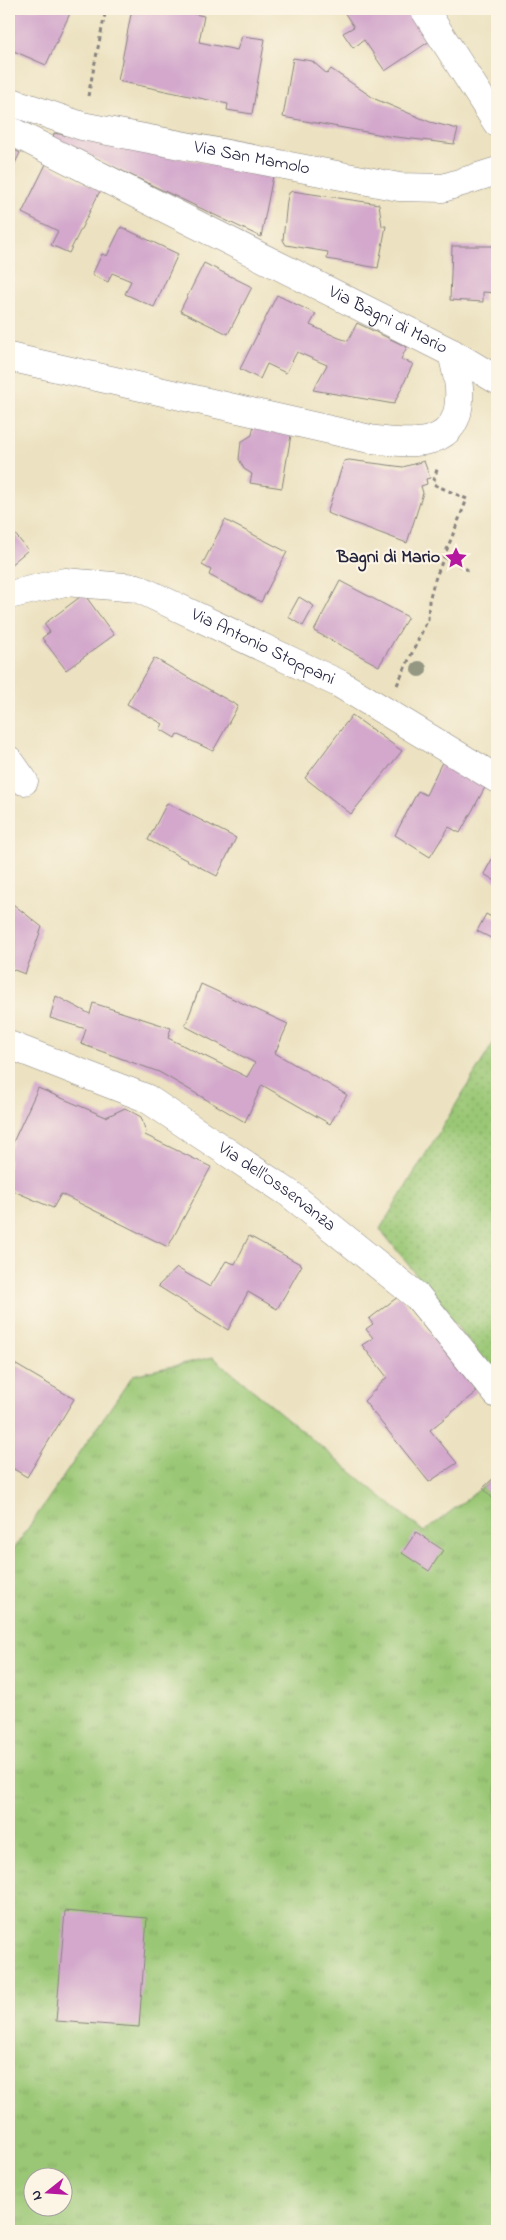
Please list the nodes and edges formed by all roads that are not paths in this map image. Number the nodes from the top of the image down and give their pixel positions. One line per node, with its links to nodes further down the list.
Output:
1 (424, 9): 3 (street)
2 (9, 101): 5 (street, Via San Mamolo)
3 (497, 123)
4 (9, 130): 6 (street, Via Bagni di Mario)
5 (497, 171)
6 (452, 353): 7 (street, Via Bagni di Mario); 8 (street)
7 (9, 357)
8 (497, 380)
9 (9, 595): 10 (street, Via Antonio Stoppani)
10 (497, 779)
11 (9, 1045): 12 (street, Via dell'Osservanza)
12 (497, 1394)

